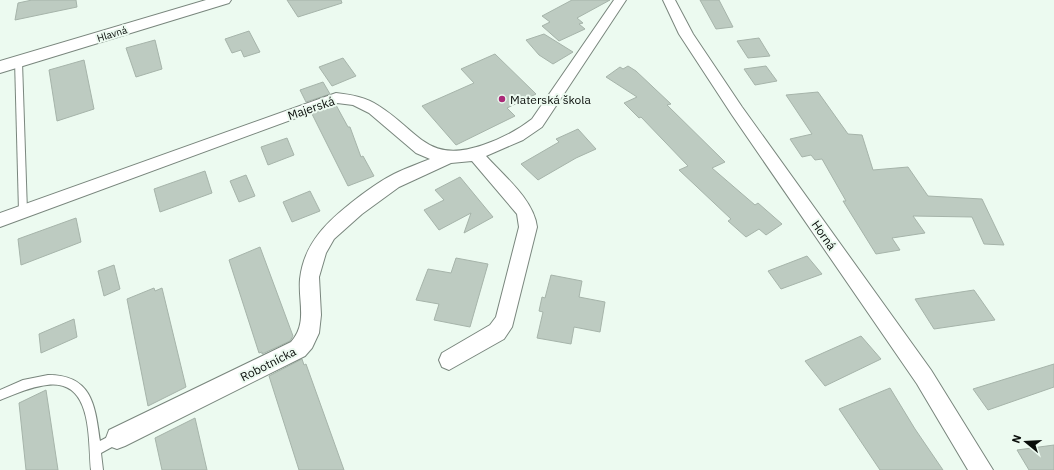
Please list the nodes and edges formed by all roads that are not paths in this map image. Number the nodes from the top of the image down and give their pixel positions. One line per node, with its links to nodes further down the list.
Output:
1 (223, 0): 4 (street, Hlavná)
2 (620, 0): 7 (street, Majerská)
3 (670, 0): 17 (street, Horná)
4 (18, 62): 5 (street, Hlavná); 10 (lane)
5 (0, 67)
6 (410, 142): 8 (street, Majerská); 9 (street, Robotnícka); 10 (street, Majerská)
7 (476, 154): 8 (street, Majerská); 12 (street)
8 (446, 158): 9 (street, Robotnícka)
9 (392, 182): 14 (street, Robotnícka)
10 (23, 212): 11 (street, Majerská)
11 (0, 220)
12 (449, 360)
13 (0, 395): 15 (lane)
14 (117, 438): 15 (lane)
15 (95, 450): 16 (lane)
16 (97, 470)
17 (980, 470)

